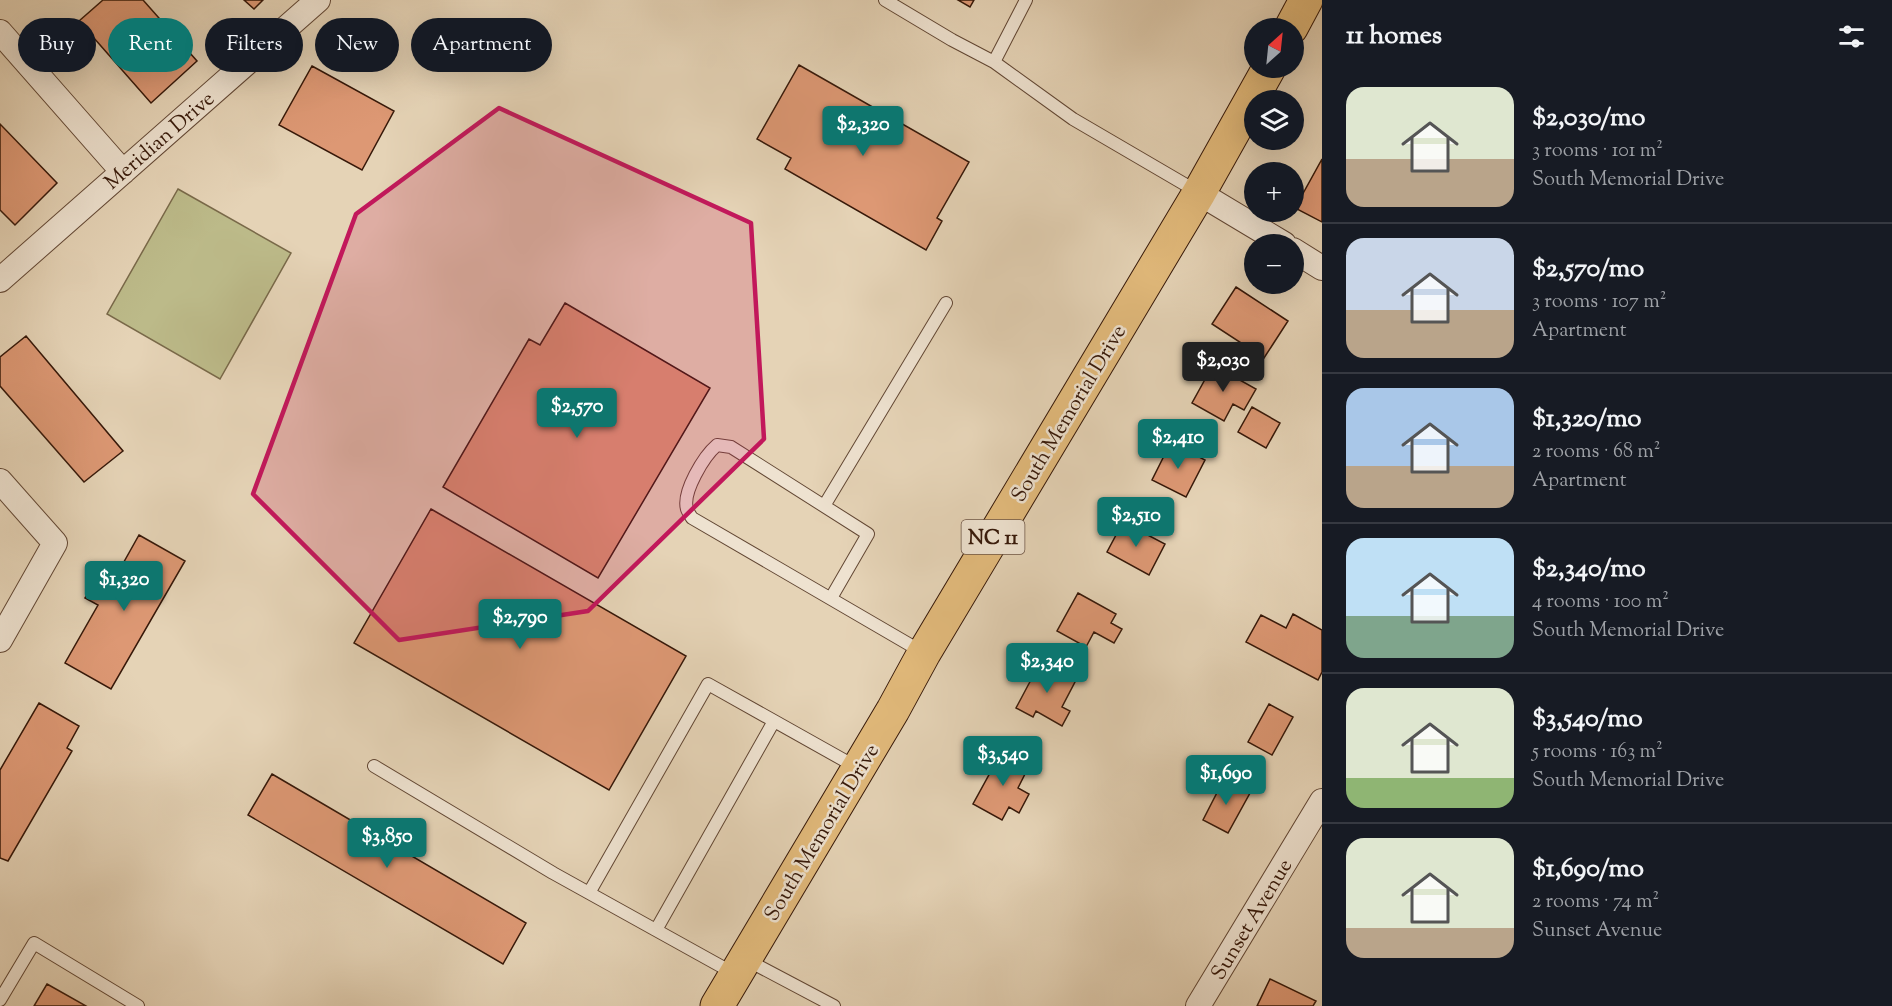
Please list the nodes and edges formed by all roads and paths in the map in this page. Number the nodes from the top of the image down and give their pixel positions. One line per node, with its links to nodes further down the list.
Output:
1 (318, 0): 9 (street, Meridian Drive)
2 (885, 0): 7 (lane)
3 (1026, 0): 7 (lane)
4 (1306, 0): 5 (main road)
5 (1296, 18)
6 (0, 32): 9 (street)
7 (994, 62): 10 (lane)
8 (1263, 78): 10 (main road, South Memorial Drive / NC 11)
9 (123, 172): 14 (street, Meridian Drive)
10 (1199, 193): 11 (street); 20 (main road, South Memorial Drive / NC 11)
11 (1267, 234)
12 (1304, 257): 13 (street)
13 (1322, 268)
14 (0, 280)
15 (946, 303): 17 (lane)
16 (0, 481): 19 (street)
17 (824, 506): 18 (lane); 18 (lane)
18 (831, 598): 20 (lane)
19 (0, 640)
20 (924, 653): 23 (main road, South Memorial Drive / NC 11)
21 (774, 721): 23 (lane); 25 (lane); 26 (lane)
22 (374, 766): 25 (lane)
23 (858, 768): 27 (main road, South Memorial Drive / NC 11)
24 (1322, 801): 33 (street, Sunset Avenue)
25 (589, 893): 26 (lane)
26 (656, 930): 27 (lane)
27 (741, 967): 29 (lane); 31 (main road, South Memorial Drive / NC 11)
28 (0, 1000): 30 (lane)
29 (814, 1002): 32 (lane)
30 (138, 1006)
31 (717, 1006)
32 (834, 1006)
33 (1198, 1006)

